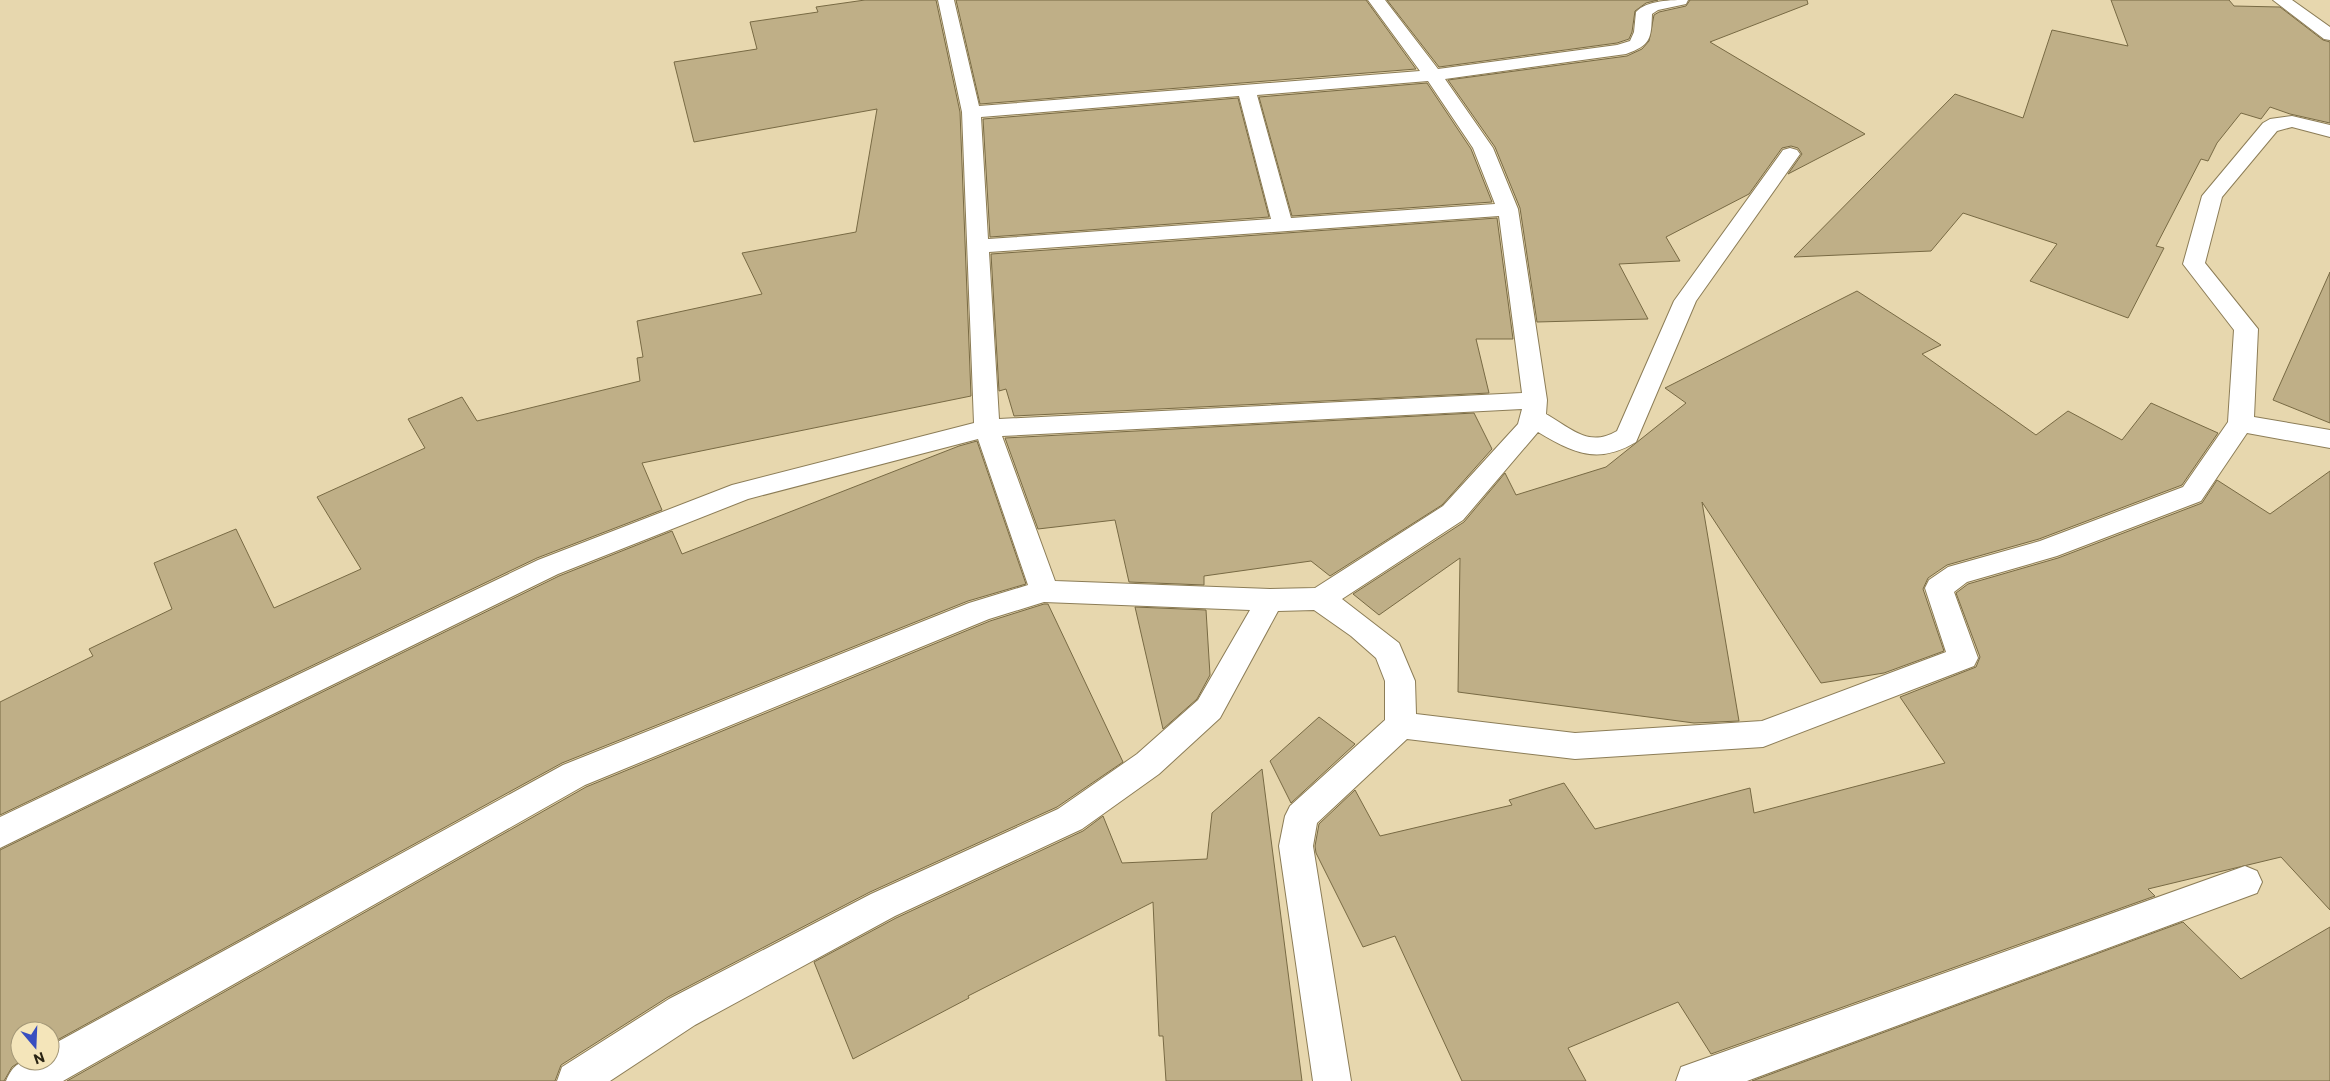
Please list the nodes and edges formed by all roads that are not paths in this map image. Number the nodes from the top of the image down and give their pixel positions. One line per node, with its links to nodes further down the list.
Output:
1 (946, 0): 8 (street)
2 (1376, 0): 6 (street)
3 (1680, 0): 6 (street)
4 (2281, 0): 5 (street)
5 (2330, 35)
6 (1434, 75): 7 (street); 11 (street)
7 (1246, 91): 8 (street); 12 (street)
8 (971, 112): 13 (street)
9 (2330, 131): 15 (street)
10 (1790, 154): 14 (street)
11 (1508, 208): 12 (street); 14 (street)
12 (1283, 226): 13 (street)
13 (977, 246): 16 (street)
14 (1539, 414): 16 (street); 19 (street)
15 (2241, 423): 17 (street); 21 (street)
16 (987, 428): 18 (street); 22 (street)
17 (2330, 439)
18 (1044, 591): 20 (street); 24 (street)
19 (1320, 599): 20 (street); 21 (street)
20 (1270, 600): 25 (street)
21 (1401, 725): 26 (street)
22 (0, 833)
23 (2245, 882): 27 (street)
24 (25, 1081)
25 (576, 1081)
26 (1332, 1081)
27 (1695, 1081)

